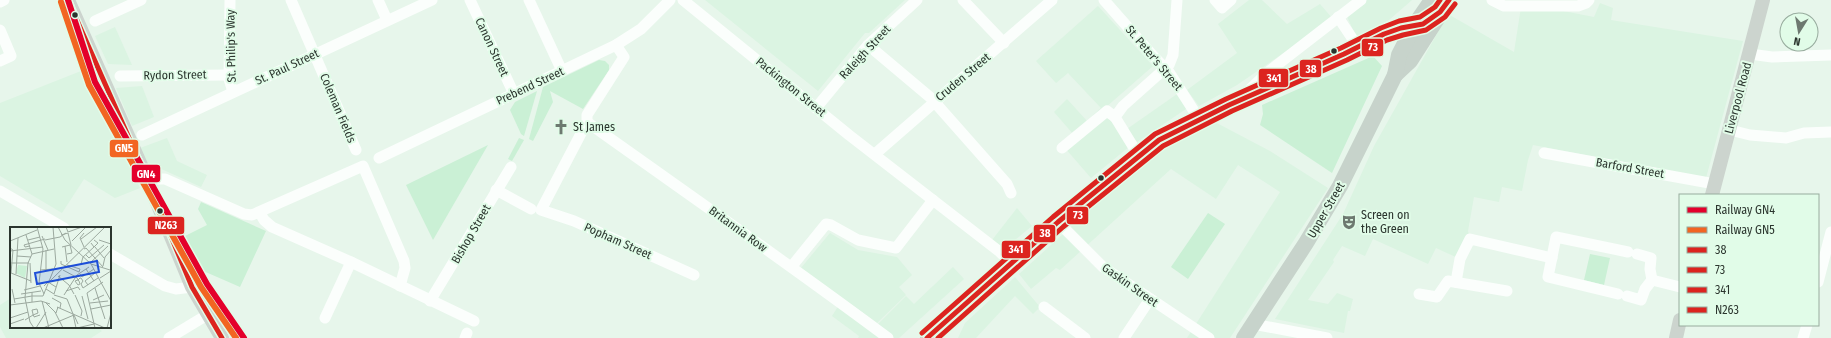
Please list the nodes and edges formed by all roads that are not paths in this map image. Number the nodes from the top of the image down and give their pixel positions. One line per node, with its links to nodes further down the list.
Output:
1 (4, 0): 23 (street)
2 (68, 0): 61 (main road)
3 (141, 0): 27 (street)
4 (230, 0): 40 (street, St. Philip's Way)
5 (291, 0): 34 (street, Coleman Fields)
6 (378, 0): 26 (street)
7 (432, 0): 26 (street, St. Paul Street)
8 (470, 0): 44 (street, Canon Street)
9 (529, 0): 39 (street)
10 (670, 0): 31 (street, Prebend Street)
11 (684, 0): 47 (street, Packington Street)
12 (917, 0): 32 (street, Raleigh Street)
13 (963, 0): 30 (street)
14 (1052, 0): 30 (street, Cruden Street)
15 (1104, 0): 38 (street, St. Peter's Street)
16 (1177, 0): 38 (street)
17 (1215, 0): 18 (street)
18 (1231, 0)
19 (1361, 0): 25 (street)
20 (1492, 0): 21 (street)
21 (1589, 0)
22 (1763, 0): 35 (main road, Liverpool Road)
23 (0, 2)
24 (1440, 4): 28 (highway, Upper Street); 41 (highway, Upper Street)
25 (1338, 17): 33 (street); 45 (street)
26 (387, 20): 34 (street, St. Paul Street)
27 (95, 21)
28 (1414, 26): 33 (main road); 41 (highway, Upper Street)
29 (0, 30): 37 (street)
30 (1004, 43): 46 (street, Cruden Street)
31 (616, 45): 39 (street, Prebend Street); 50 (street)
32 (868, 45): 46 (street); 47 (street, Raleigh Street)
33 (1358, 47): 45 (main road)
34 (314, 54): 43 (street, St. Paul Street); 55 (street, Coleman Fields)
35 (1750, 54): 36 (street); 51 (main road, Liverpool Road)
36 (1831, 55)
37 (0, 61)
38 (1166, 69): 48 (street); 49 (street, St. Peter's Street)
39 (562, 71): 44 (street, Prebend Street)
40 (229, 75): 42 (street, Rydon Street); 43 (street, St. Philip's Way)
41 (1395, 75): 92 (highway, Upper Street)
42 (120, 76)
43 (234, 92): 53 (street, St. Paul Street)
44 (514, 94): 59 (street, Prebend Street)
45 (1237, 101): 49 (main road)
46 (935, 102): 57 (street, Cruden Street); 62 (street)
47 (816, 108): 57 (street, Packington Street)
48 (1111, 114): 54 (street); 58 (street)
49 (1199, 119): 58 (main road)
50 (587, 122): 67 (street); 76 (street, Britannia Row)
51 (1730, 130): 52 (street); 64 (main road, Liverpool Road)
52 (1831, 132)
53 (142, 135)
54 (1062, 148)
55 (356, 150)
56 (1544, 153): 64 (street, Barford Street)
57 (875, 154): 66 (street, Packington Street)
58 (1140, 154): 69 (main road)
59 (379, 158)
60 (511, 167): 63 (street, Bishop Street)
61 (148, 181): 68 (street); 82 (main road)
62 (1010, 185)
63 (496, 190): 67 (street, Popham Street); 87 (street, Bishop Street)
64 (1714, 190)
65 (0, 191): 70 (street)
66 (933, 200): 75 (street, Packington Street); 76 (street)
67 (536, 209): 77 (street, Popham Street)
68 (260, 213): 74 (street); 81 (street)
69 (1058, 222): 75 (main road); 86 (street, Gaskin Street)
70 (62, 227)
71 (1831, 232): 78 (street)
72 (111, 255): 82 (street)
73 (1552, 258): 79 (street); 79 (street); 80 (street)
74 (351, 262): 81 (street); 90 (street)
75 (1011, 263): 98 (main road)
76 (792, 266): 97 (street, Britannia Row)
77 (694, 275)
78 (1819, 278)
79 (1652, 280): 83 (street)
80 (1456, 282): 84 (street); 85 (street)
81 (400, 286): 87 (street)
82 (192, 287): 89 (main road)
83 (1679, 287)
84 (1507, 291)
85 (1419, 294)
86 (1150, 299): 100 (street); 101 (street, Gaskin Street)
87 (430, 301): 91 (street)
88 (1044, 306): 99 (street)
89 (207, 315): 95 (street); 96 (main road)
90 (325, 318)
91 (474, 322)
92 (1253, 324): 102 (highway, Upper Street); 103 (street)
93 (1679, 324): 104 (main road)
94 (1807, 326): 105 (street)
95 (169, 338)
96 (222, 338)
97 (888, 338)
98 (927, 338)
99 (1085, 338)
100 (1124, 338)
101 (1209, 338)
102 (1244, 338)
103 (1327, 338)
104 (1676, 338)
105 (1803, 338)

